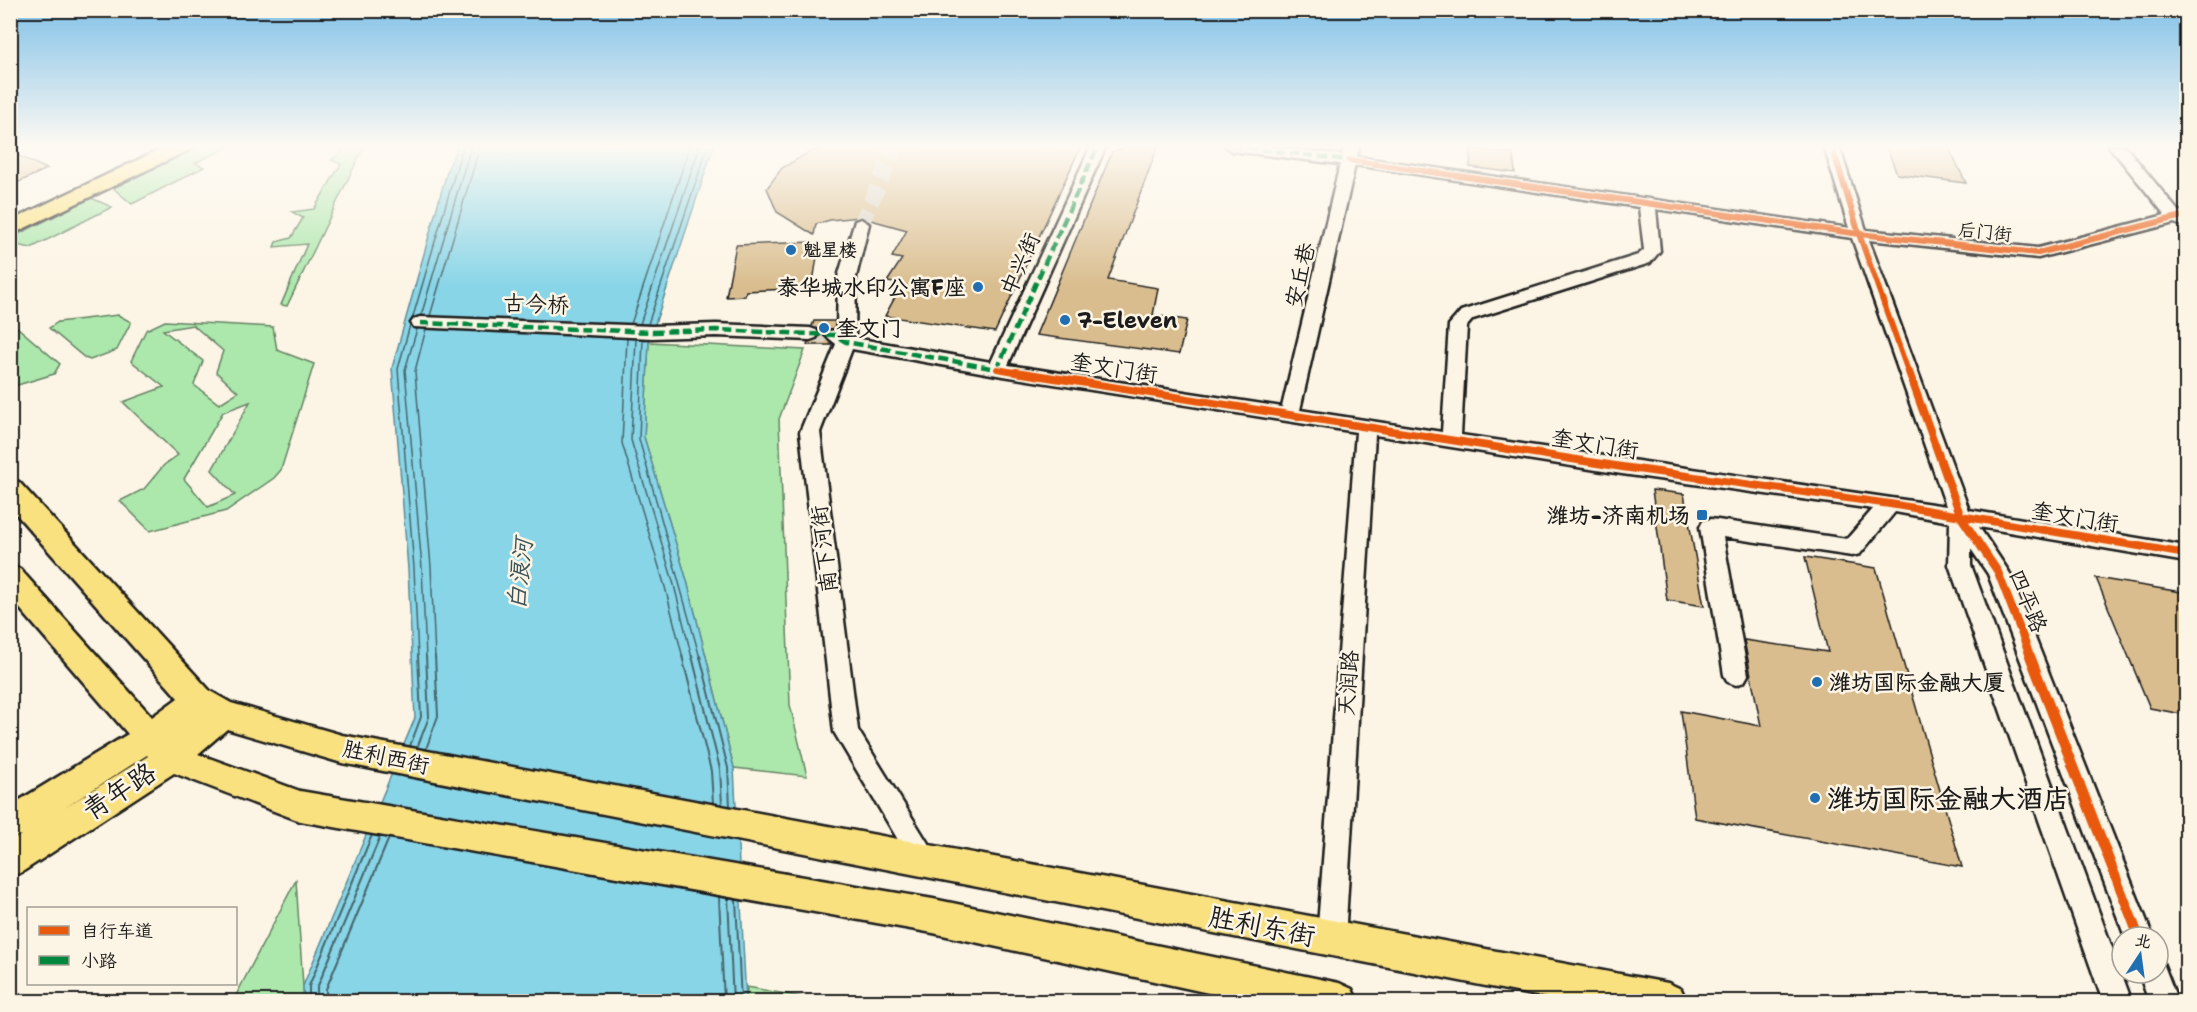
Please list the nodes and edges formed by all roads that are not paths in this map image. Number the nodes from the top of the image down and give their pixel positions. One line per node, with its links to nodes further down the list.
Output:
1 (46, 193): 9 (main road)
2 (84, 193): 12 (main road)
3 (1077, 193): 17 (street, 中兴街)
4 (1342, 193): 18 (street, 安丘巷)
5 (1589, 193): 8 (street, 后门街)
6 (1846, 193): 13 (street, 四平路)
7 (2160, 193): 10 (street)
8 (1647, 203): 13 (street, 后门街); 20 (street)
9 (10, 210)
10 (2183, 218): 13 (street, 后门街)
11 (861, 224): 16 (street, 南下河街)
12 (10, 229)
13 (1859, 234): 23 (street, 四平路)
14 (420, 323): 15 (street, 古今桥)
15 (810, 334)
16 (840, 338): 17 (street, 奎文门街); 32 (street, 南下河街)
17 (997, 369): 18 (street, 奎文门街)
18 (1290, 413): 19 (street, 奎文门街)
19 (1366, 427): 20 (street, 奎文门街); 34 (street, 天润路)
20 (1451, 440): 22 (street, 奎文门街)
21 (10, 489): 27 (main road)
22 (1890, 504): 23 (street, 奎文门街); 26 (street)
23 (1962, 517): 24 (street, 奎文门街); 33 (street, 四平路); 38 (street, 四平路)
24 (2187, 554)
25 (10, 577): 28 (main road)
26 (1736, 675)
27 (211, 707): 28 (main road, 青年路); 30 (main road, 胜利西街)
28 (161, 748): 29 (main road, 青年路); 31 (main road, 青年路); 36 (main road)
29 (10, 824)
30 (857, 849): 32 (main road, 胜利东街)
31 (10, 861)
32 (926, 861): 34 (main road, 胜利东街)
33 (2134, 925)
34 (1331, 939): 37 (main road, 胜利东街)
35 (2158, 985): 39 (street)
36 (1339, 1002)
37 (1668, 1002)
38 (2118, 1002)
39 (2164, 1002)

